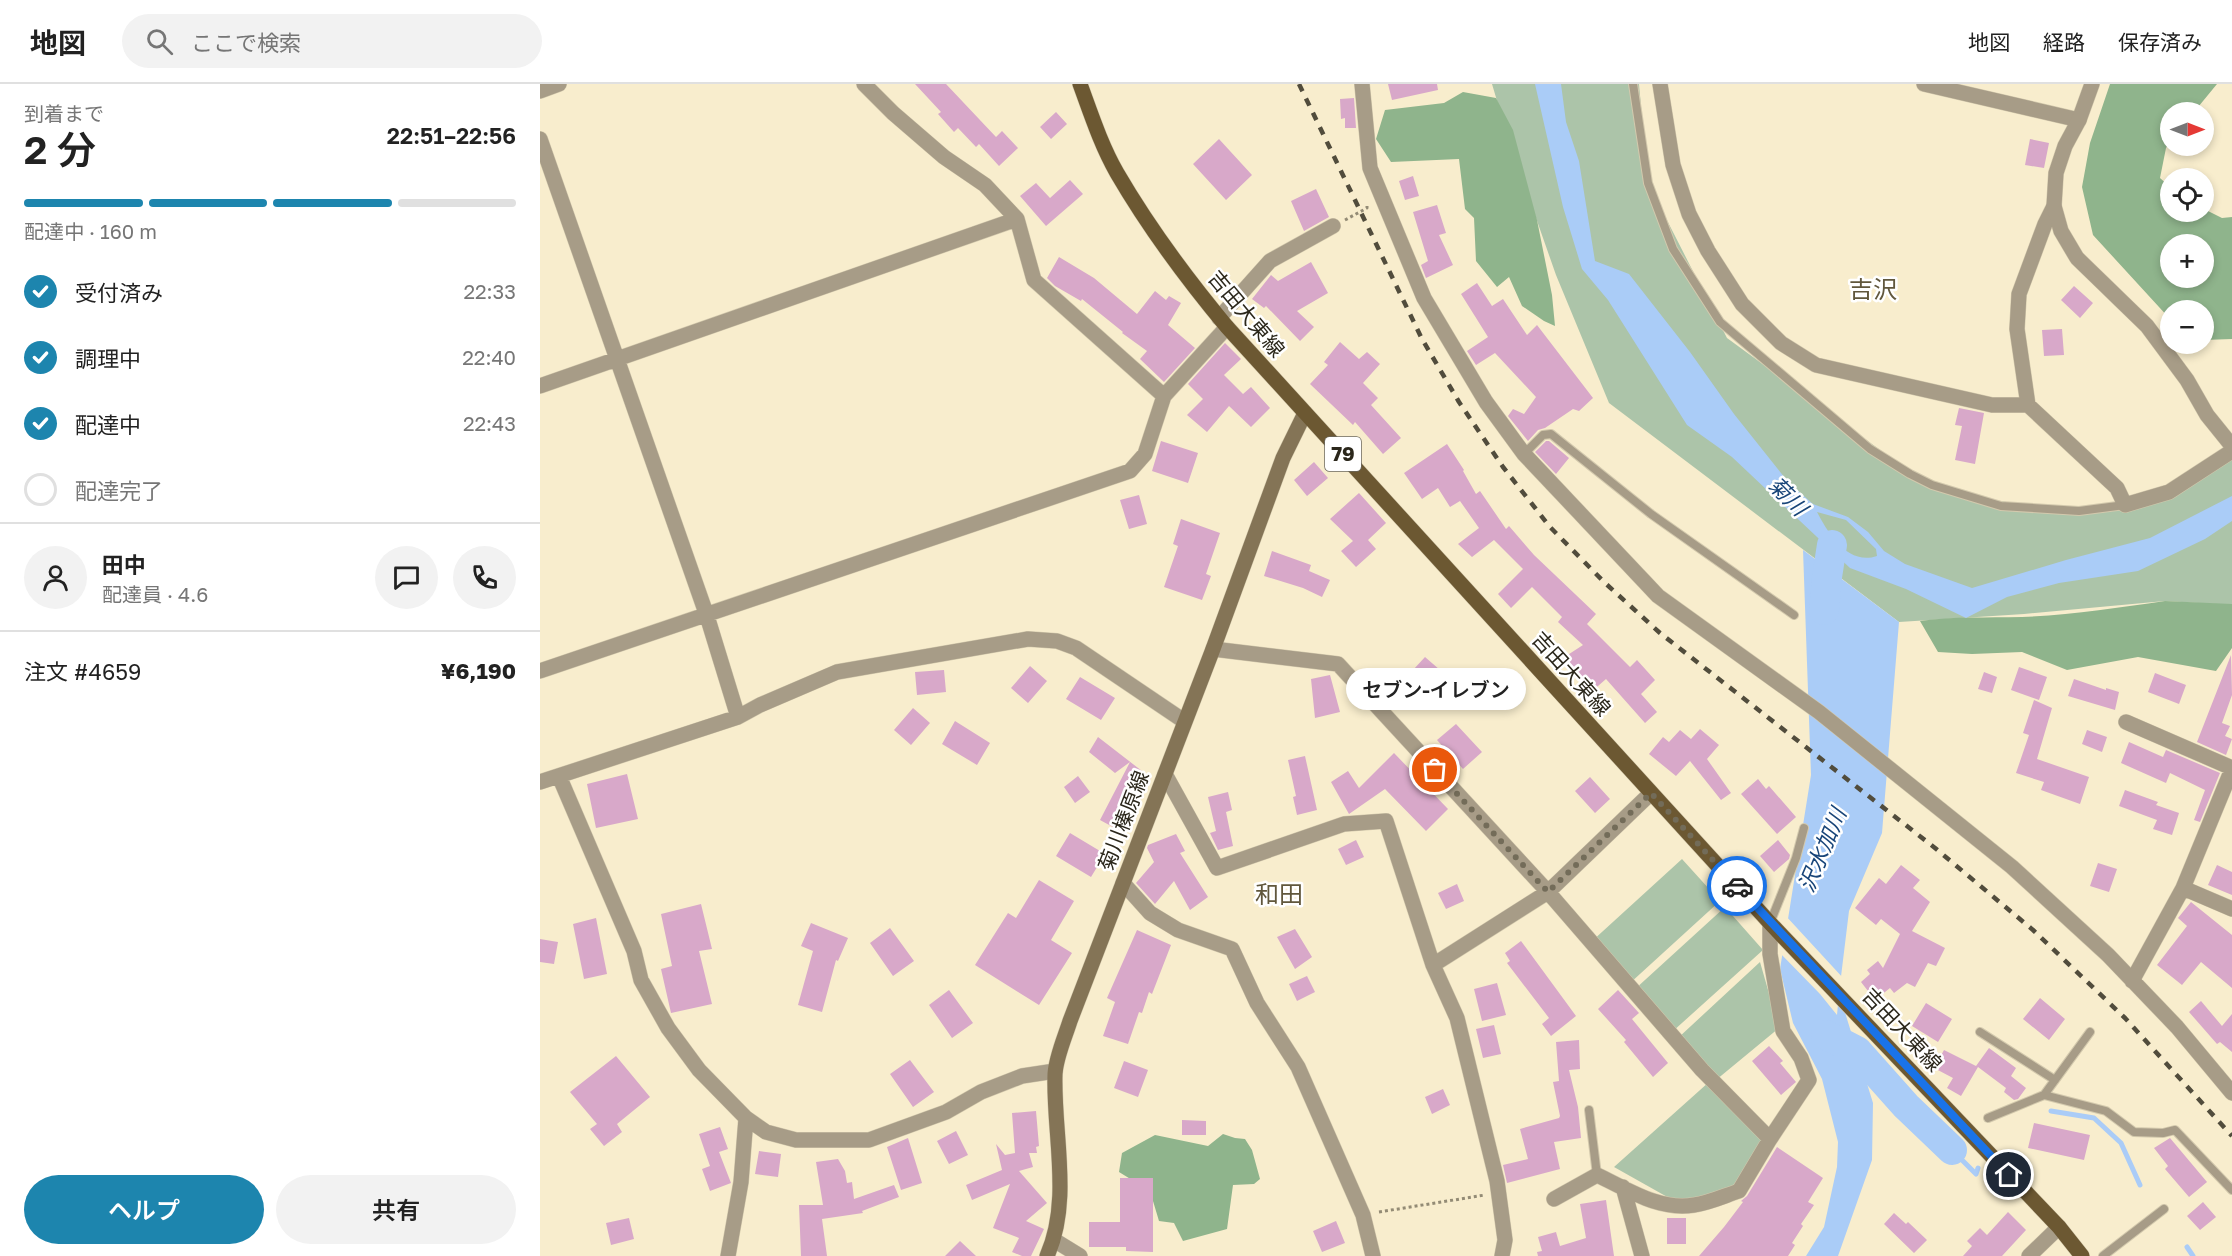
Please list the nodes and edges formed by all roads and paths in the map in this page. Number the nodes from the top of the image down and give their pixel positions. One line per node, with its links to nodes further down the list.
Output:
1 (559, 84): 9 (street)
2 (864, 84): 14 (street)
3 (1080, 84): 16 (main road, 吉田大東線 / 79)
4 (1362, 84): 24 (street)
5 (1633, 84): 25 (lane)
6 (1660, 84): 20 (street)
7 (1924, 84): 10 (street)
8 (2092, 84): 10 (street)
9 (540, 91)
10 (2079, 120): 13 (street)
11 (540, 139): 17 (street)
12 (1368, 198): 15 (path)
13 (2054, 206): 20 (street); 22 (street)
14 (1017, 219): 17 (street); 19 (street)
15 (1334, 226): 16 (street)
16 (1223, 323): 19 (street); 21 (main road, 吉田大東線 / 79)
17 (616, 359): 18 (street); 27 (street)
18 (540, 386)
19 (1164, 396): 27 (street)
20 (2028, 405): 25 (street)
21 (1305, 413): 28 (main road, 菊川榛原線); 37 (main road, 吉田大東線 / 79)
22 (2232, 446)
23 (2232, 451): 25 (street)
24 (1524, 454): 26 (lane); 45 (street)
25 (2125, 505)
26 (1794, 615)
27 (706, 616): 29 (street); 30 (street)
28 (1213, 649): 31 (main road, 菊川榛原線); 41 (street)
29 (540, 671)
30 (738, 717): 31 (street); 35 (street)
31 (1184, 721): 34 (main road, 菊川榛原線)
32 (2126, 722): 33 (street)
33 (2232, 769): 40 (street)
34 (1164, 774): 39 (main road, 菊川榛原線); 44 (street)
35 (559, 776): 36 (street); 53 (street)
36 (540, 782)
37 (1651, 793): 41 (street); 43 (main road, 吉田大東線 / 79)
38 (1804, 828): 43 (lane)
39 (1123, 883): 48 (main road, 菊川榛原線); 62 (street)
40 (2183, 888): 42 (street); 45 (street)
41 (1548, 892): 44 (street); 55 (street)
42 (2232, 909)
43 (1774, 927): 55 (street); 63 (main road, 吉田大東線 / 79)
44 (1433, 965): 59 (street)
45 (2132, 981): 50 (street)
46 (1980, 1032): 49 (lane)
47 (2090, 1032): 49 (lane)
48 (1055, 1071): 53 (street); 64 (main road, 菊川榛原線)
49 (2055, 1080): 51 (lane)
50 (2232, 1093)
51 (2044, 1095): 54 (lane); 58 (lane)
52 (1589, 1110): 56 (lane)
53 (746, 1118): 65 (street)
54 (1988, 1118)
55 (1770, 1139): 57 (street)
56 (1597, 1175): 57 (street); 60 (street)
57 (1623, 1187): 70 (street)
58 (2232, 1190)
59 (1499, 1193): 62 (path); 69 (street)
60 (1554, 1198)
61 (2164, 1209): 73 (lane)
62 (1362, 1215): 68 (street)
63 (2059, 1227): 71 (street); 72 (main road, 吉田大東線 / 79)
64 (1054, 1240): 66 (main road, 菊川榛原線); 67 (street)
65 (728, 1256)
66 (1047, 1256)
67 (1080, 1256)
68 (1373, 1256)
69 (1502, 1256)
70 (1642, 1256)
71 (2029, 1256)
72 (2082, 1256)
73 (2103, 1256)

